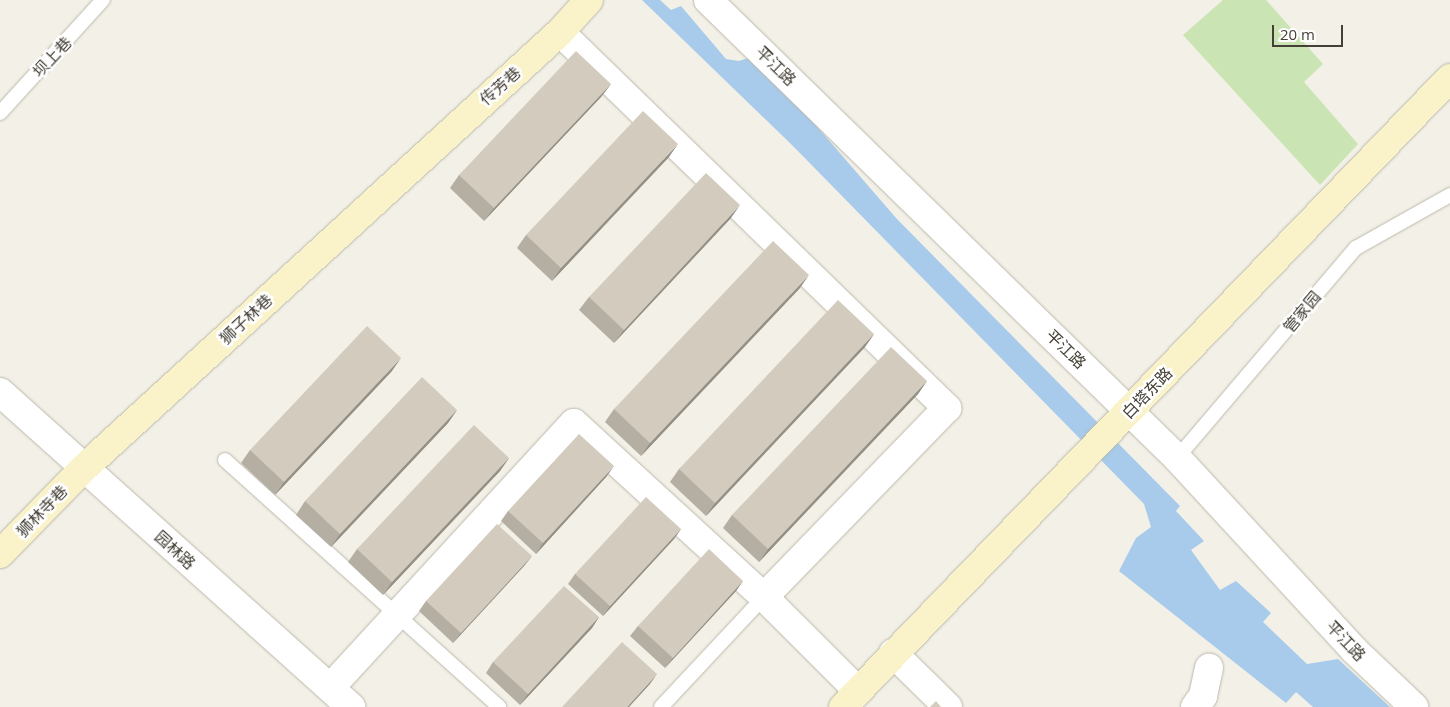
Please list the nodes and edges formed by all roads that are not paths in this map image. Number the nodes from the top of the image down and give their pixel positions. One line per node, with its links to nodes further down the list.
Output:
1 (103, 0): 6 (lane, 坝上巷)
2 (589, 0): 4 (main road, 传芳巷)
3 (708, 0): 10 (street, 平江路)
4 (560, 32): 7 (main road, 传芳巷); 15 (street)
5 (1450, 78): 10 (main road, 白塔东路)
6 (0, 113)
7 (409, 170): 13 (main road, 狮子林巷)
8 (1450, 195): 11 (lane, 管家园)
9 (0, 392): 13 (street, 园林路)
10 (1124, 416): 11 (street, 平江路); 17 (main road, 白塔东路)
11 (1177, 458): 26 (street, 平江路)
12 (225, 460): 16 (lane)
13 (84, 468): 14 (main road, 狮林寺巷); 19 (street, 园林路)
14 (0, 554)
15 (764, 597): 16 (street); 20 (street); 23 (lane)
16 (396, 616): 19 (street); 22 (lane)
17 (893, 653): 20 (main road, 白塔东路); 24 (street)
18 (1209, 668): 25 (street)
19 (330, 688): 21 (street, 园林路)
20 (851, 699)
21 (351, 707)
22 (499, 707)
23 (661, 707)
24 (948, 707)
25 (1195, 707)
26 (1414, 707)

